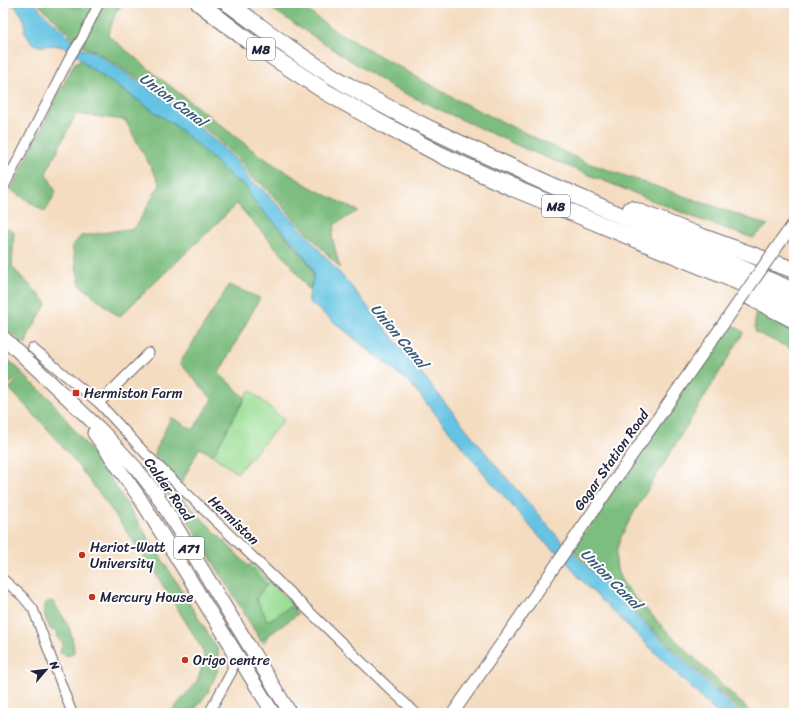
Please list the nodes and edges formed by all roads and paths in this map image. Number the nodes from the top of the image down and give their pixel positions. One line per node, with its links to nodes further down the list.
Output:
1 (99, 3): 6 (street)
2 (199, 3): 5 (highway, M8)
3 (228, 3): 4 (highway, M8)
4 (472, 150): 8 (highway, M8); 9 (highway, M8)
5 (513, 188): 10 (highway, M8); 11 (highway, M8)
6 (3, 189)
7 (794, 223): 24 (street, Gogar Station Road, bridge)
8 (794, 270)
9 (794, 291)
10 (794, 305)
11 (794, 320)
12 (3, 337): 15 (main road, Calder Road / A71)
13 (32, 348): 16 (street, Hermiston)
14 (149, 353): 16 (street)
15 (67, 398): 18 (main road, Calder Road / A71); 22 (main road, Calder Road / A71)
16 (99, 403): 23 (street, Hermiston)
17 (3, 579): 19 (street)
18 (214, 616): 20 (street); 21 (main road, Calder Road / A71)
19 (72, 713)
20 (209, 713)
21 (274, 713)
22 (290, 713)
23 (416, 713)
24 (453, 713)

